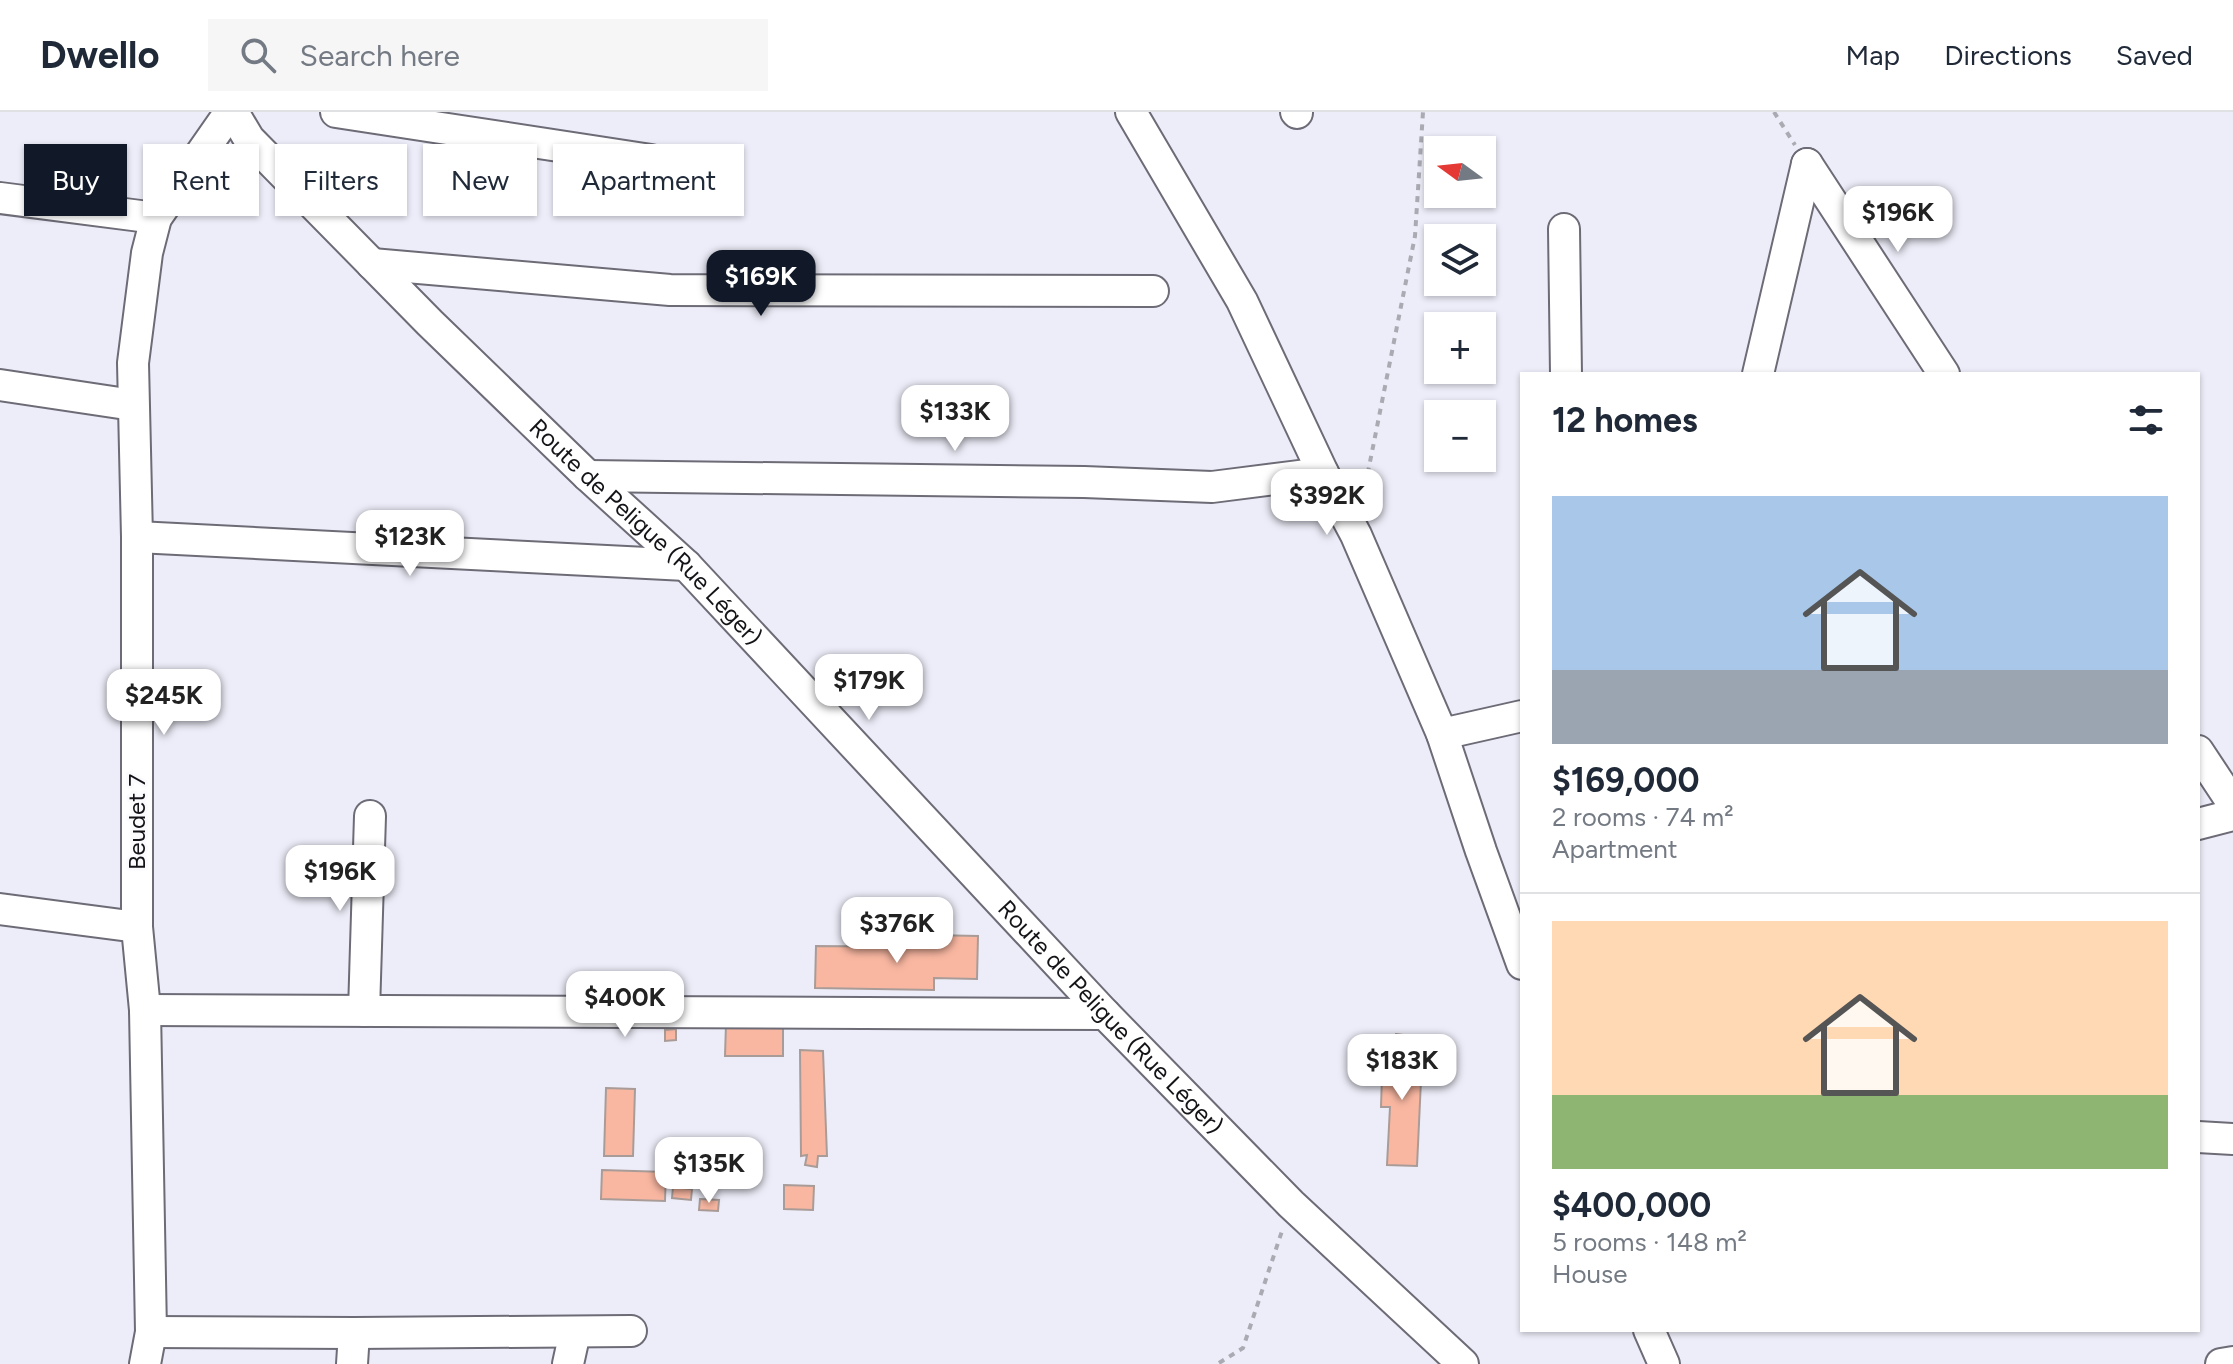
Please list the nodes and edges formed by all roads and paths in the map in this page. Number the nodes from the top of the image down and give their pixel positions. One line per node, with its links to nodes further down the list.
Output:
1 (232, 112): 9 (street, Beudet 7); 11 (street, Route de Peligue (Rue Léger))
2 (336, 112): 6 (street)
3 (1131, 112): 18 (street)
4 (1423, 112): 20 (path)
5 (1774, 112): 7 (path)
6 (553, 145)
7 (1807, 164): 14 (street); 15 (street)
8 (0, 198): 9 (street)
9 (156, 218): 17 (street, Beudet 7)
10 (1564, 229): 13 (street)
11 (372, 264): 12 (street); 19 (street, Route de Peligue (Rue Léger))
12 (1153, 291)
13 (1566, 372)
14 (1758, 372)
15 (1943, 372)
16 (0, 385): 17 (street)
17 (133, 405): 21 (street, Beudet 7)
18 (1323, 473): 19 (street); 20 (street)
19 (588, 476): 22 (street, Route de Peligue (Rue Léger))
20 (1356, 535): 24 (street)
21 (137, 537): 22 (street); 31 (street, Beudet 7)
22 (686, 565): 35 (street, Route de Peligue (Rue Léger))
23 (1520, 716): 24 (street)
24 (1442, 734): 32 (street)
25 (2200, 754): 26 (street)
26 (2233, 804)
27 (2233, 815): 29 (street)
28 (370, 816): 34 (street)
29 (2200, 823)
30 (0, 909): 31 (street)
31 (137, 927): 33 (street, Beudet 7)
32 (1517, 936)
33 (145, 1010): 34 (street); 40 (street, Beudet 7)
34 (364, 1011): 35 (street)
35 (1105, 1014): 38 (street, Route de Peligue (Rue Léger))
36 (2200, 1137): 37 (street)
37 (2233, 1139)
38 (1291, 1204): 45 (path); 49 (street, Route de Peligue (Rue Léger))
39 (631, 1331): 41 (street)
40 (151, 1332): 43 (street); 46 (street, Beudet 7)
41 (575, 1332): 43 (street); 48 (street)
42 (1650, 1332): 50 (street)
43 (354, 1333): 47 (street)
44 (2233, 1362): 51 (street)
45 (1219, 1363)
46 (145, 1364)
47 (352, 1364)
48 (568, 1364)
49 (1463, 1364)
50 (1664, 1364)
51 (2221, 1364)

